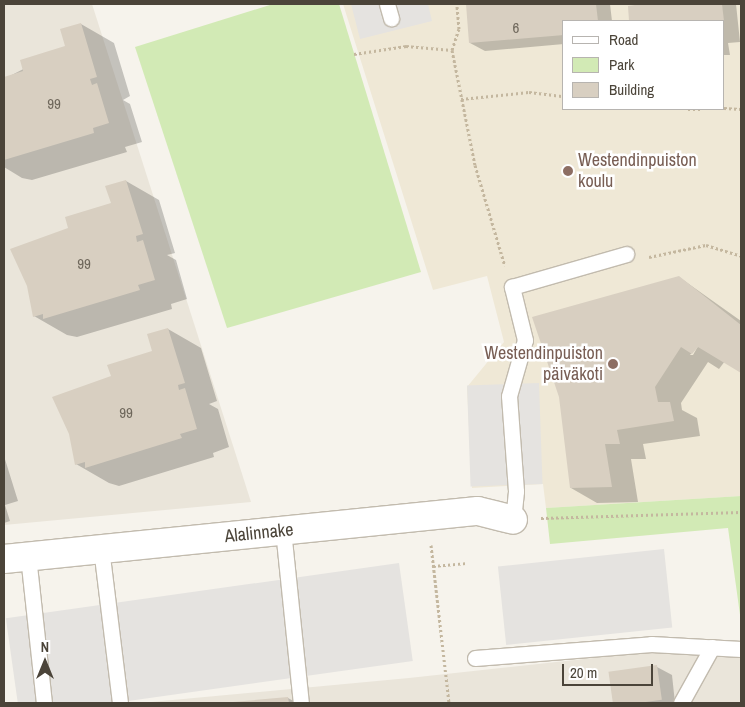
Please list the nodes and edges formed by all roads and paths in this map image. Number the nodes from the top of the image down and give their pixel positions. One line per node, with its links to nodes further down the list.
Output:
1 (457, 4): 2 (path)
2 (452, 50): 3 (path); 5 (path)
3 (354, 54)
4 (562, 96): 5 (path)
5 (460, 99): 10 (path)
6 (725, 108): 7 (path)
7 (741, 109)
8 (626, 254): 9 (path); 10 (lane)
9 (741, 256)
10 (512, 287): 12 (lane)
11 (741, 512): 12 (path)
12 (512, 520): 13 (street, Alalinnake)
13 (283, 530): 15 (street, Alalinnake); 24 (lane)
14 (430, 540): 18 (path)
15 (101, 548): 16 (street, Alalinnake); 23 (lane)
16 (16, 557): 22 (lane)
17 (466, 563): 18 (path)
18 (433, 566): 25 (path)
19 (712, 646): 20 (lane); 21 (lane); 26 (lane)
20 (741, 649)
21 (475, 658)
22 (44, 703)
23 (120, 703)
24 (301, 703)
25 (449, 703)
26 (681, 703)

